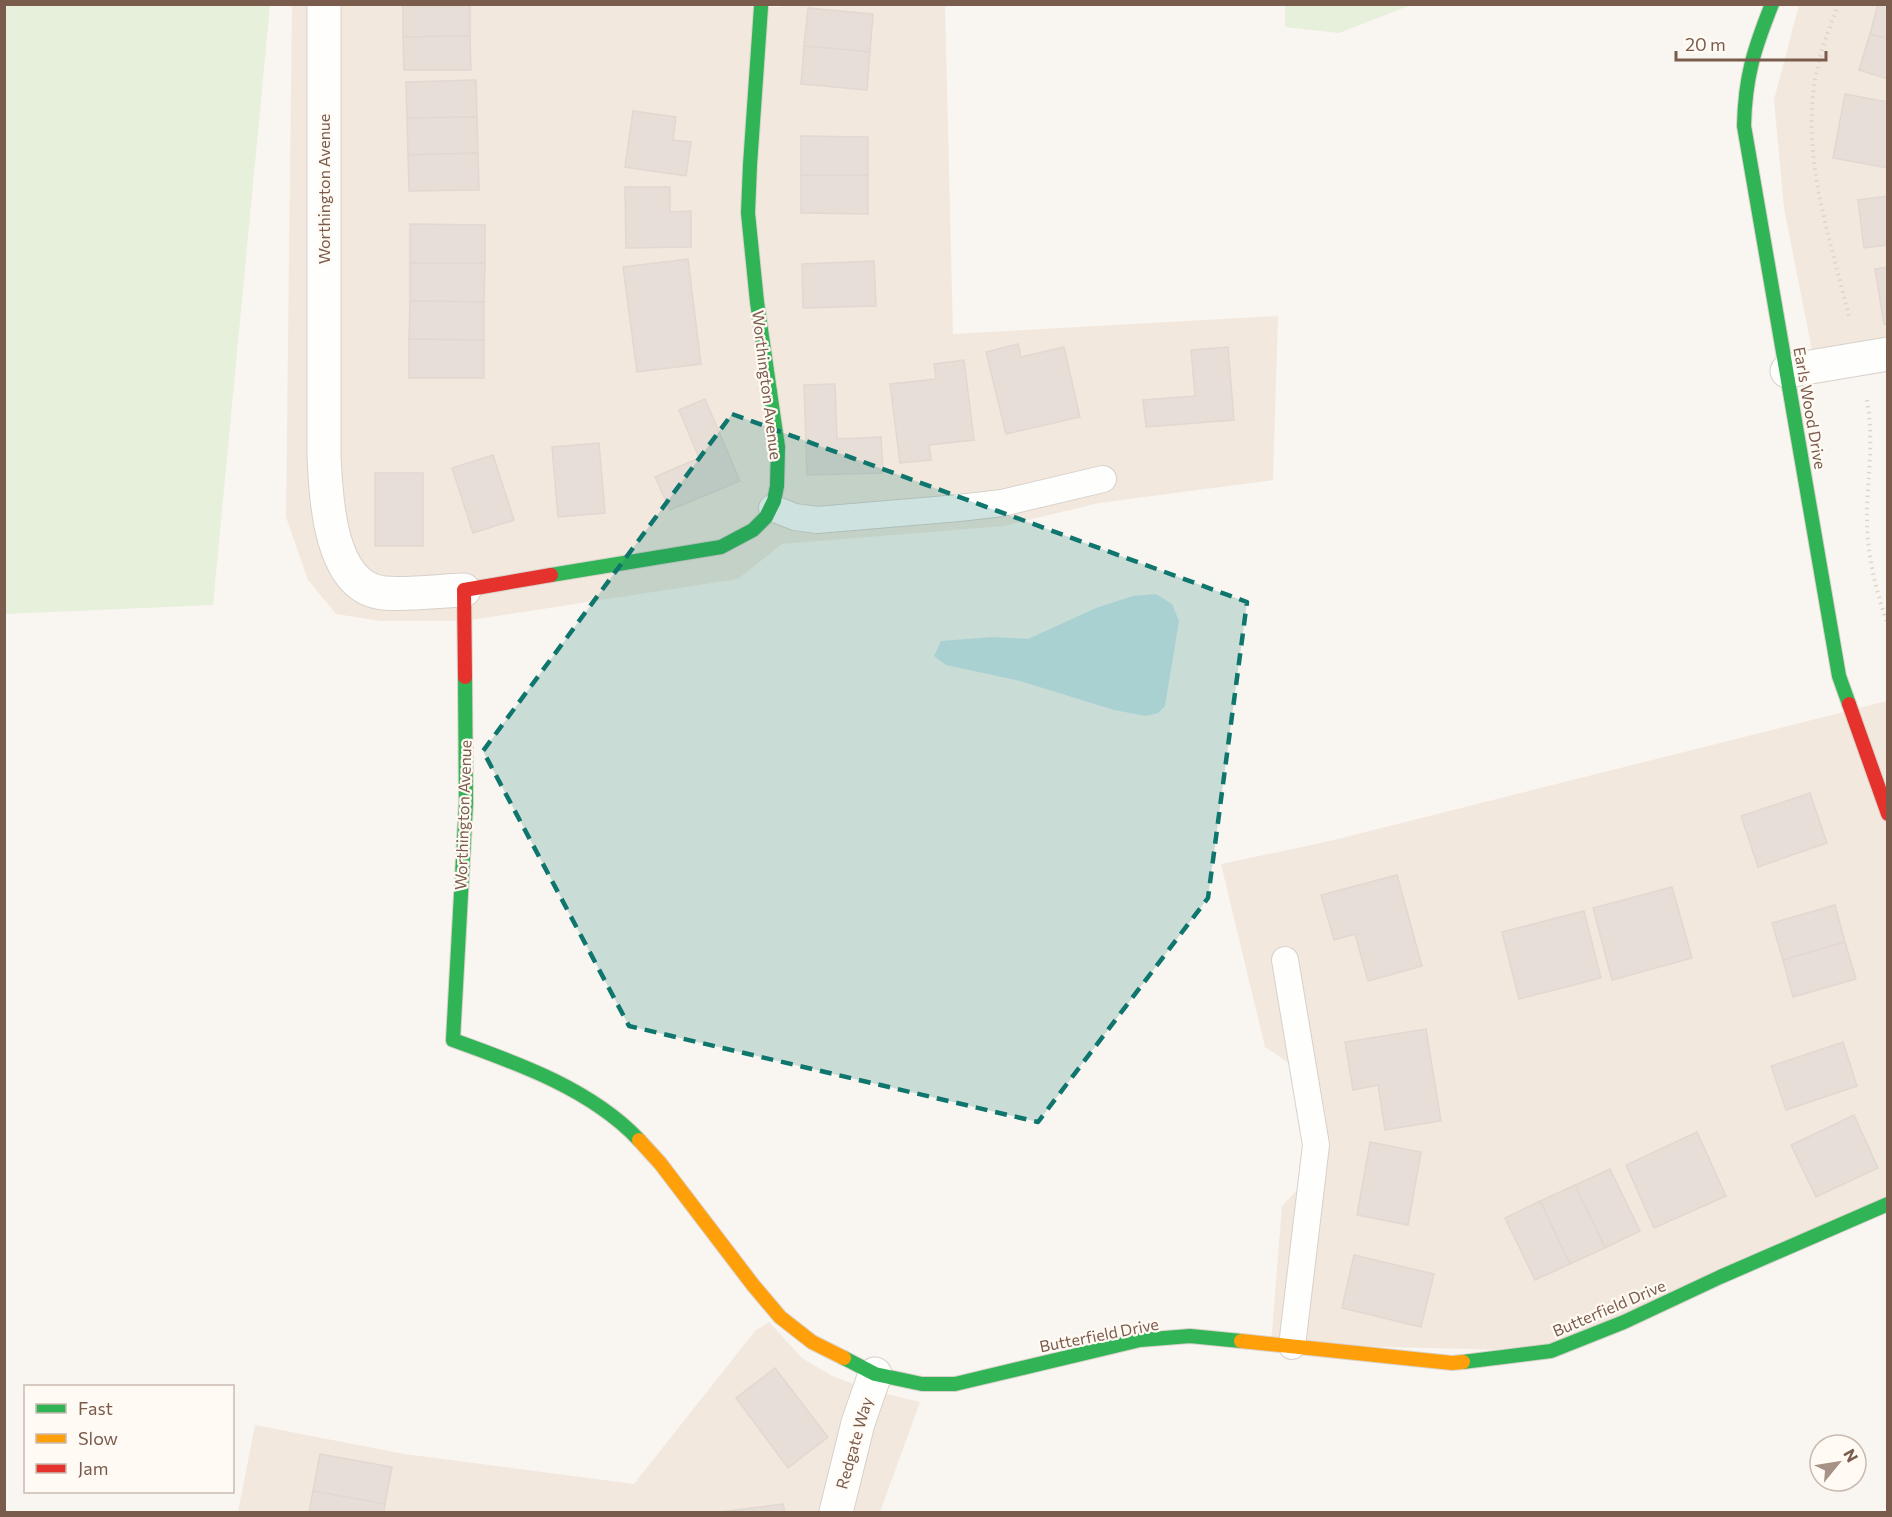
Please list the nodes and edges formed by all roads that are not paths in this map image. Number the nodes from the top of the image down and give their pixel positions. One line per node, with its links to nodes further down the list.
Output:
1 (324, 4): 8 (street, Worthington Avenue)
2 (1772, 4): 5 (street, Earls Wood Drive)
3 (761, 7): 7 (street, Worthington Avenue)
4 (1887, 354): 5 (street)
5 (1787, 371): 9 (street, Earls Wood Drive)
6 (1103, 479): 7 (lane)
7 (772, 508): 8 (street, Worthington Avenue)
8 (464, 590): 12 (street, Worthington Avenue)
9 (1882, 780): 10 (street, Earls Wood Drive)
10 (1887, 814)
11 (1286, 960): 14 (lane)
12 (453, 1040): 15 (street, Butterfield Drive)
13 (1887, 1204): 14 (street, Butterfield Drive)
14 (1292, 1346): 15 (street, Butterfield Drive)
15 (875, 1374): 16 (street, Redgate Way)
16 (836, 1512)

